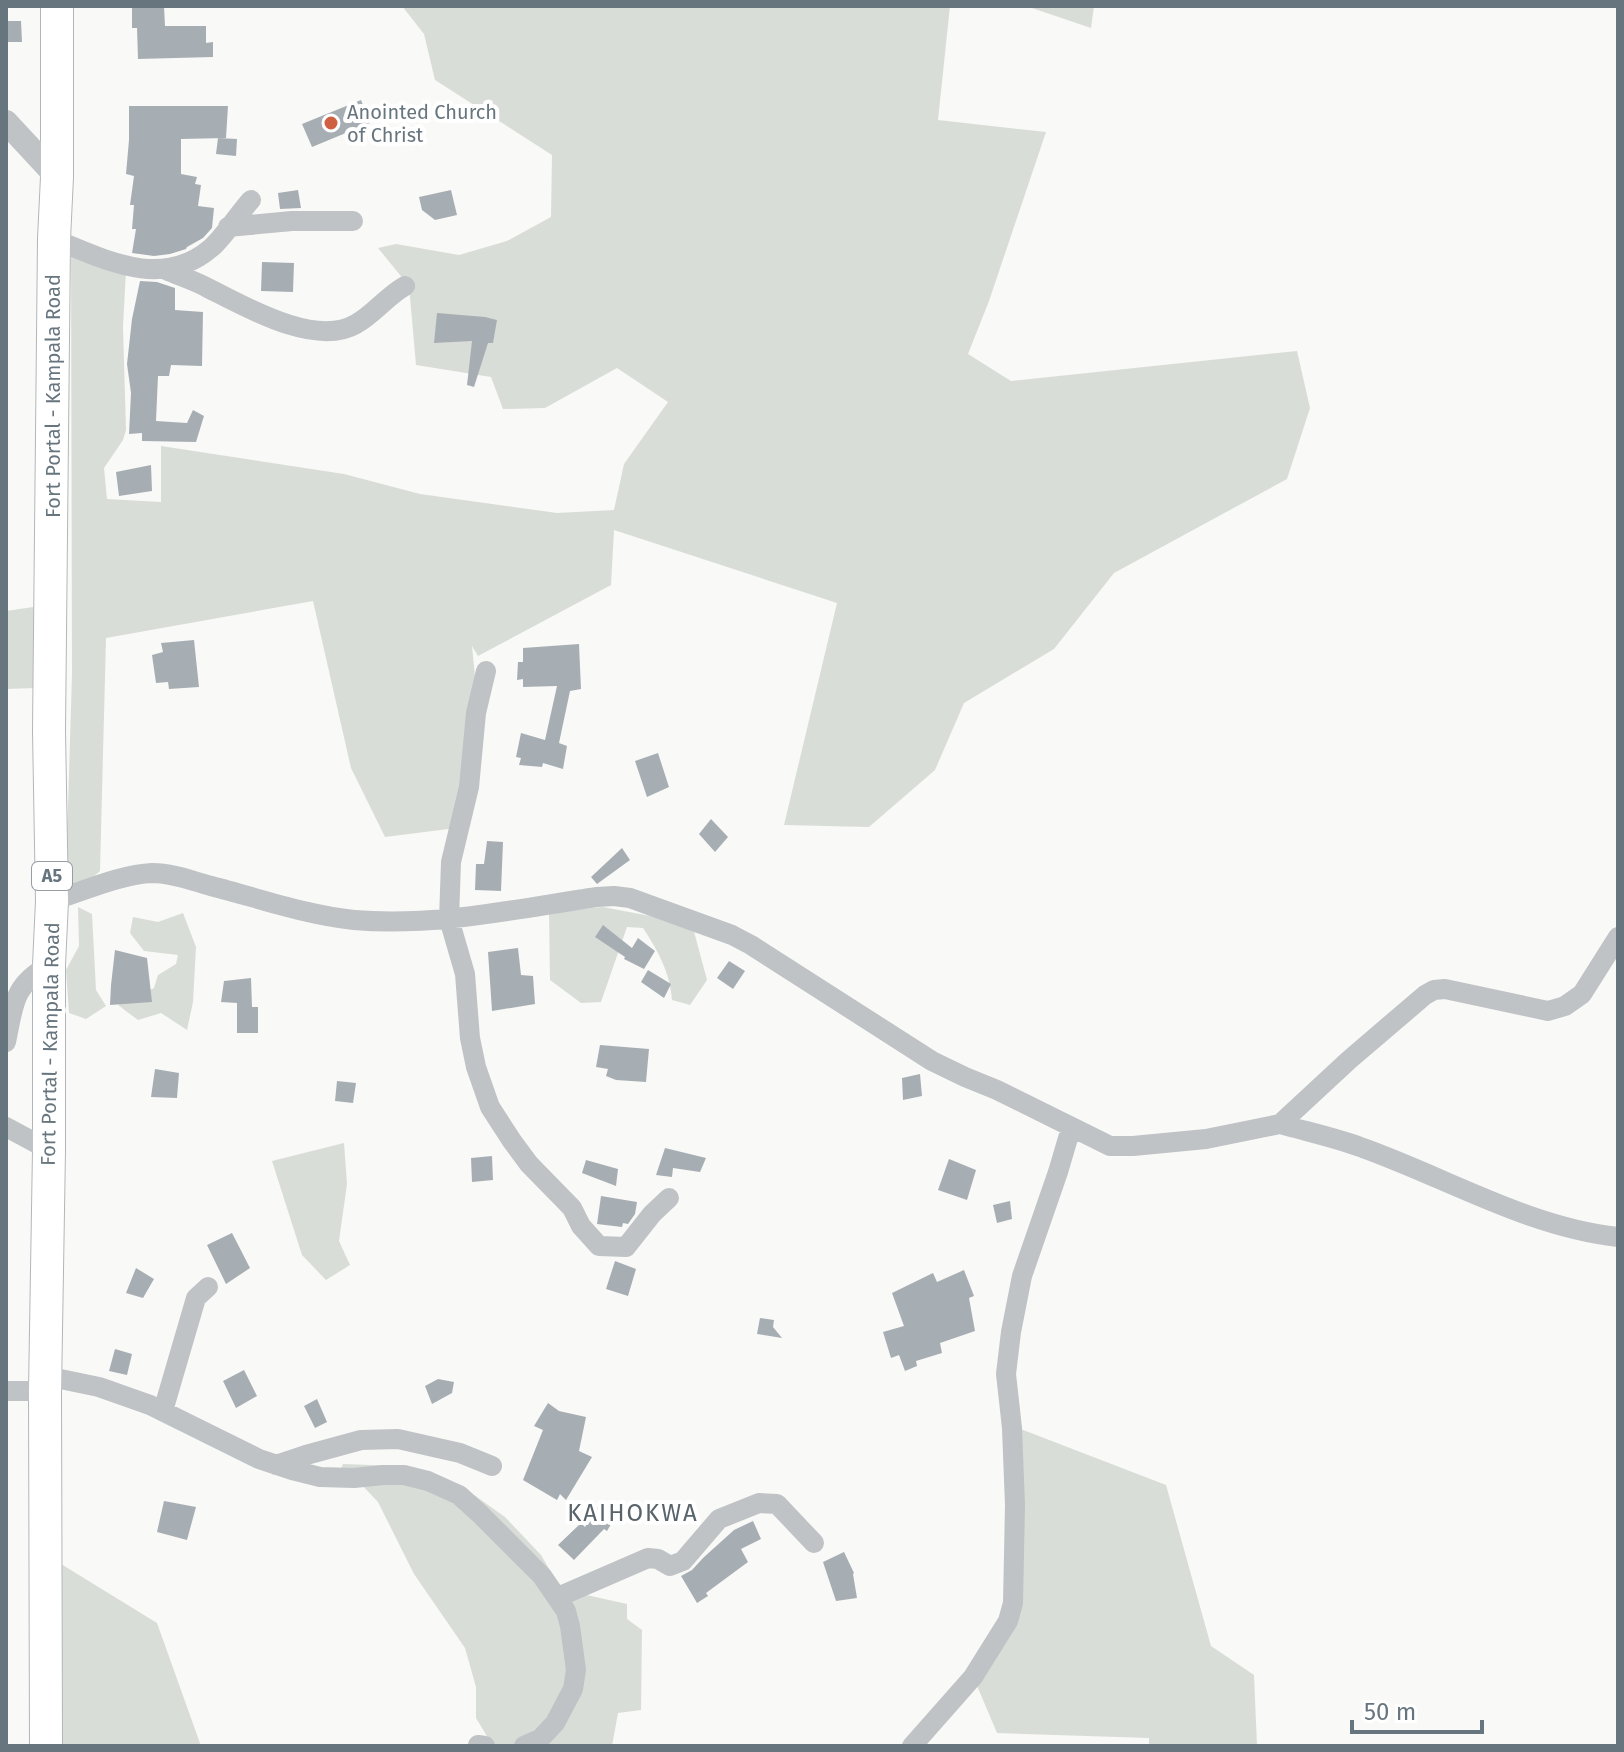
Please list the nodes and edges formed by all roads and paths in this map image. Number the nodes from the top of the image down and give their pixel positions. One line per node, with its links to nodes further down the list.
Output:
1 (57, 6): 3 (highway, Fort Portal - Kampala Road / A5)
2 (6, 122): 3 (street)
3 (57, 177): 7 (highway, Fort Portal - Kampala Road / A5)
4 (251, 200): 6 (street)
5 (353, 221): 6 (street)
6 (228, 227): 8 (street)
7 (54, 239): 8 (street); 11 (highway, Fort Portal - Kampala Road / A5)
8 (166, 270): 9 (street)
9 (405, 286)
10 (486, 671): 12 (street)
11 (52, 901): 12 (street); 14 (highway, Fort Portal - Kampala Road / A5)
12 (449, 919): 18 (street); 20 (street)
13 (1618, 937): 16 (street)
14 (49, 965): 15 (street); 19 (highway, Fort Portal - Kampala Road / A5)
15 (6, 1042)
16 (1280, 1124): 18 (street); 21 (street)
17 (6, 1127): 19 (street)
18 (1071, 1128): 32 (street)
19 (49, 1150): 23 (highway, Fort Portal - Kampala Road / A5)
20 (669, 1198)
21 (1618, 1237)
22 (208, 1287): 25 (street)
23 (46, 1384): 24 (street); 25 (street); 30 (highway, Fort Portal - Kampala Road / A5)
24 (6, 1391)
25 (163, 1411): 26 (street)
26 (276, 1465): 27 (street); 29 (street)
27 (492, 1466)
28 (814, 1543): 29 (street)
29 (558, 1597): 31 (street)
30 (46, 1746)
31 (524, 1746)
32 (912, 1746)

